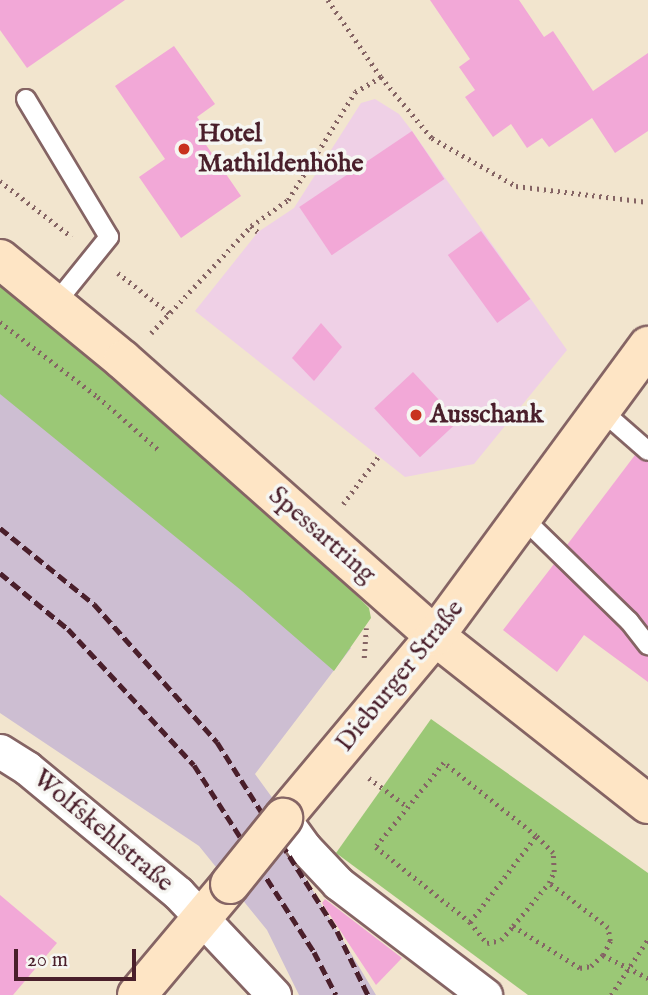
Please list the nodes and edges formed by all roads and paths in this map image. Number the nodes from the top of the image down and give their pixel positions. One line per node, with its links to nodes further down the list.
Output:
1 (328, 0): 2 (path)
2 (381, 77): 4 (path); 5 (path)
3 (26, 99): 8 (lane)
4 (648, 202)
5 (251, 226): 6 (path); 10 (path)
6 (258, 232)
7 (0, 260): 8 (main road, Spessartring)
8 (55, 304): 20 (main road, Spessartring)
9 (0, 322): 14 (path)
10 (151, 333)
11 (648, 346): 12 (main road, Dieburger Straße)
12 (601, 410): 13 (lane); 17 (main road, Dieburger Straße)
13 (648, 451)
14 (161, 452)
15 (378, 457): 16 (path)
16 (342, 504)
17 (523, 518): 20 (main road, Dieburger Straße); 21 (lane)
18 (357, 618): 19 (path)
19 (367, 625)
20 (435, 636): 24 (main road, Spessartring); 26 (main road, Dieburger Straße)
21 (648, 645)
22 (0, 751): 29 (street, Wolfskehlstraße)
23 (363, 774): 25 (path)
24 (648, 804)
25 (408, 807): 27 (path); 30 (path)
26 (283, 818): 29 (main road, Dieburger Straße, bridge); 38 (street)
27 (536, 836): 28 (path); 30 (path)
28 (549, 883): 31 (path); 33 (path)
29 (202, 917): 36 (main road, Dieburger Straße); 37 (street, Wolfskehlstraße)
30 (470, 922): 31 (path)
31 (513, 926): 33 (path)
32 (648, 939): 34 (path)
33 (603, 955): 34 (path)
34 (630, 968): 35 (path); 39 (path)
35 (648, 978)
36 (137, 995)
37 (274, 995)
38 (485, 995)
39 (611, 995)

